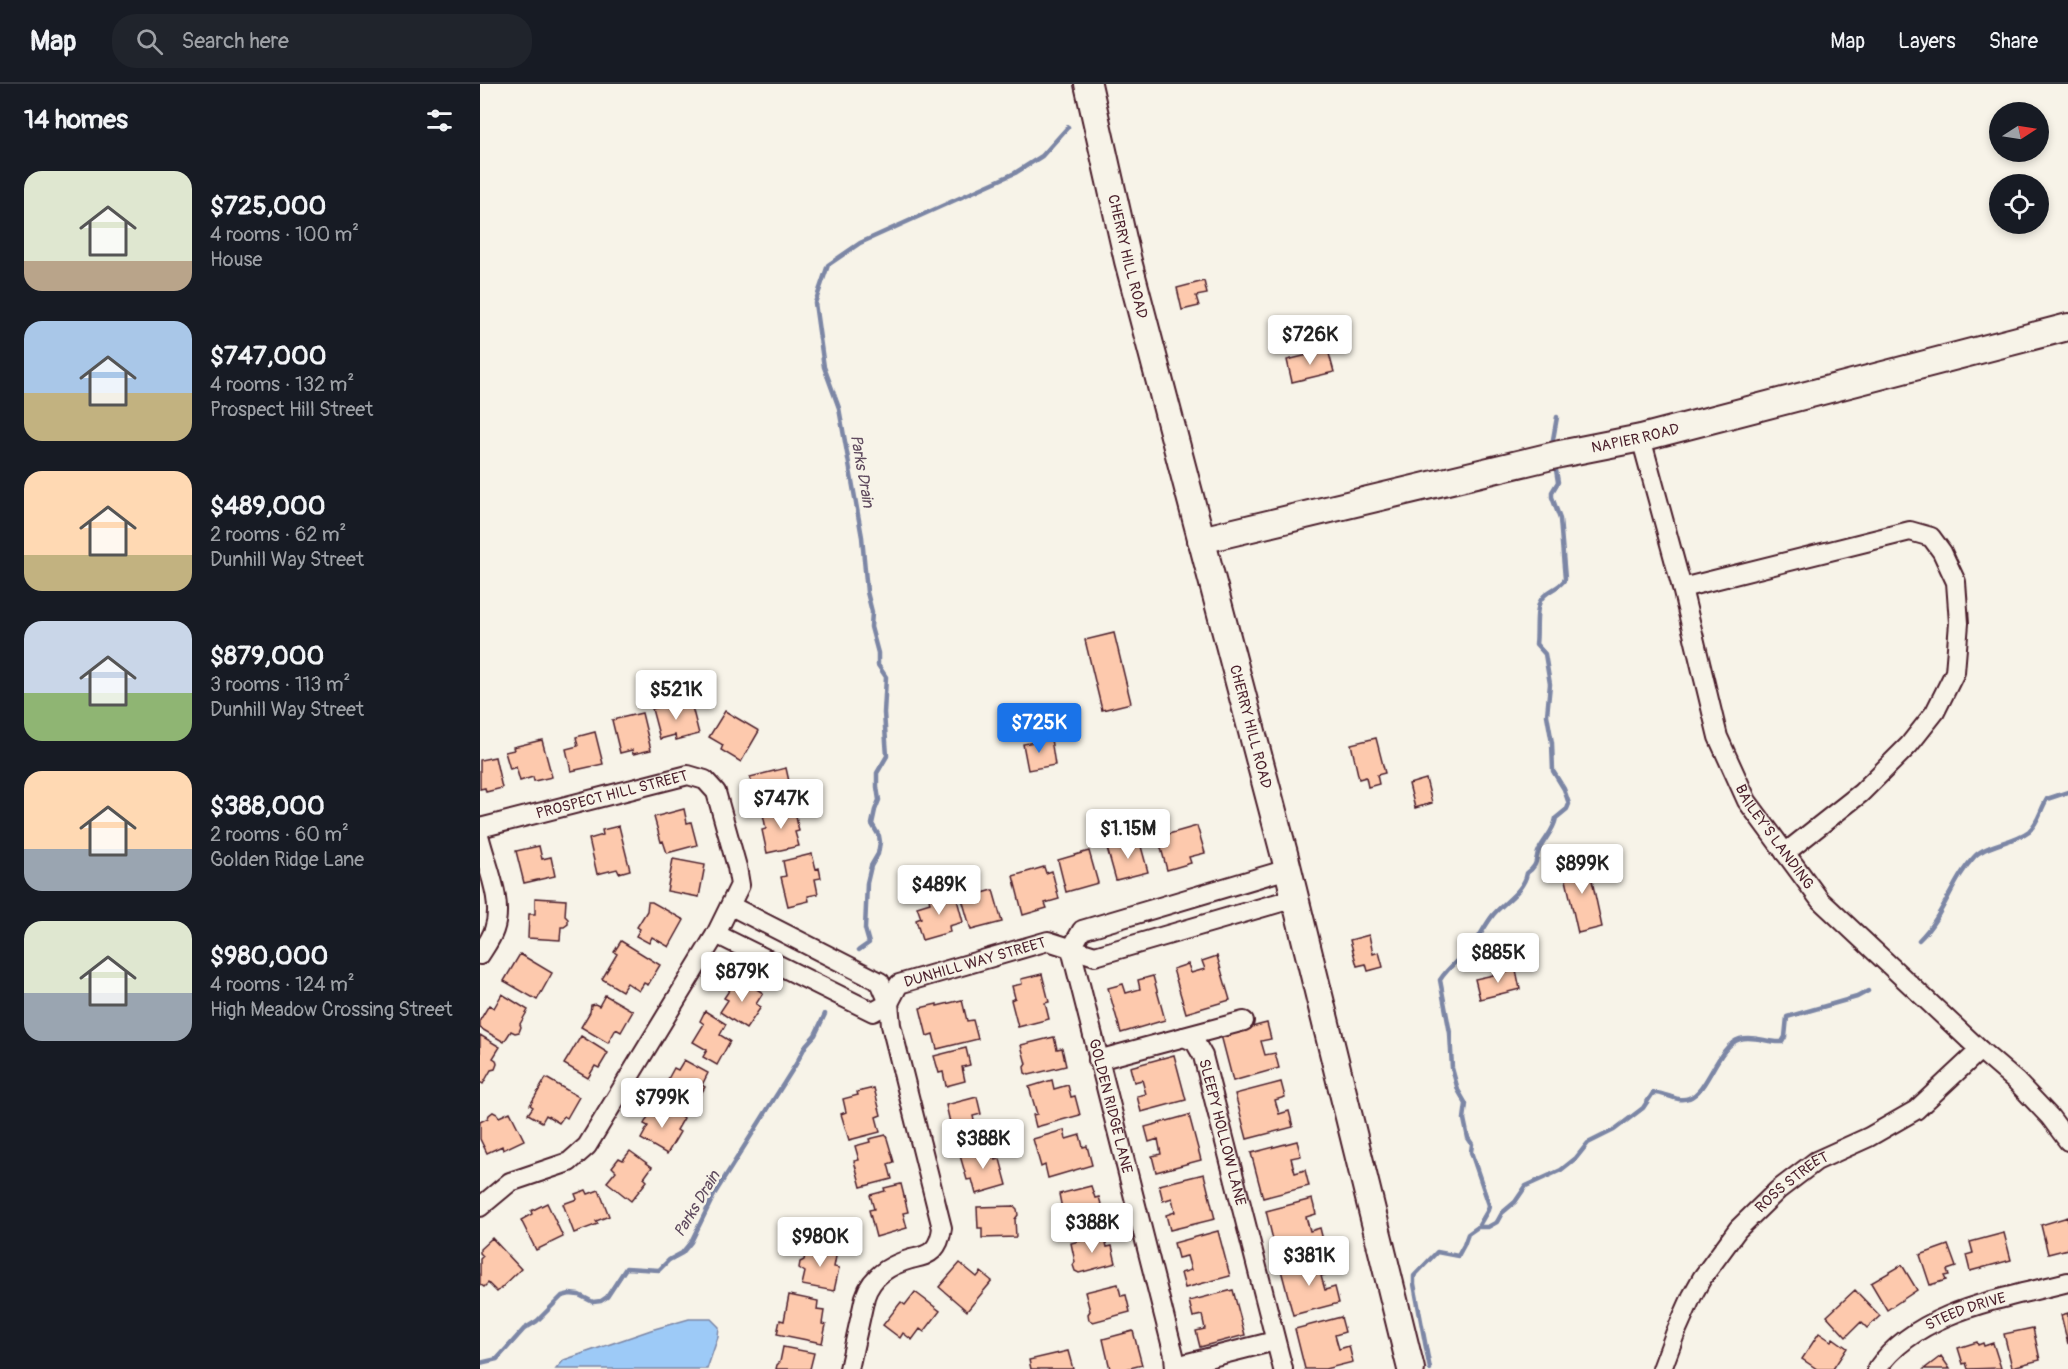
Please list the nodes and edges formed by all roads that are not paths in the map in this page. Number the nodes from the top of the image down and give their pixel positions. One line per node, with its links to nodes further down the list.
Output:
1 (1088, 84): 4 (street, CHERRY HILL ROAD)
2 (2068, 327): 3 (street, NAPIER ROAD)
3 (1641, 438): 4 (street, NAPIER ROAD); 5 (street, BAILEY'S LANDING)
4 (1201, 540): 9 (street, CHERRY HILL ROAD)
5 (1682, 588): 8 (street, BAILEY'S LANDING); 8 (street)
6 (480, 828): 12 (street, PROSPECT HILL STREET)
7 (480, 839): 16 (street)
8 (1785, 853): 20 (street, BAILEY'S LANDING)
9 (1288, 869): 10 (street, CHERRY HILL ROAD); 11 (street)
10 (1295, 898): 13 (street, DUNHILL WAY STREET); 29 (street, CHERRY HILL ROAD)
11 (1167, 904): 13 (street); 15 (street)
12 (731, 906): 14 (street); 17 (street, DUNHILL WAY STREET)
13 (1175, 933): 15 (street, DUNHILL WAY STREET)
14 (717, 934): 17 (street, DUNHILL WAY STREET); 23 (street)
15 (1071, 949): 17 (street, DUNHILL WAY STREET); 21 (street, GOLDEN RIDGE LANE)
16 (480, 955)
17 (889, 1003): 27 (street)
18 (1244, 1021): 19 (street)
19 (1184, 1037): 21 (street); 25 (street, SLEEPY HOLLOW LANE)
20 (1980, 1050): 22 (street, BAILEY'S LANDING); 30 (street, ROSS STREET)
21 (1098, 1060): 26 (street, GOLDEN RIDGE LANE)
22 (2068, 1141)
23 (480, 1207)
24 (2068, 1282): 31 (street, STEED DRIVE)
25 (1275, 1341): 26 (street); 28 (street, SLEEPY HOLLOW LANE)
26 (1176, 1367)
27 (849, 1369)
28 (1282, 1369)
29 (1411, 1369)
30 (1662, 1369)
31 (1877, 1369)

